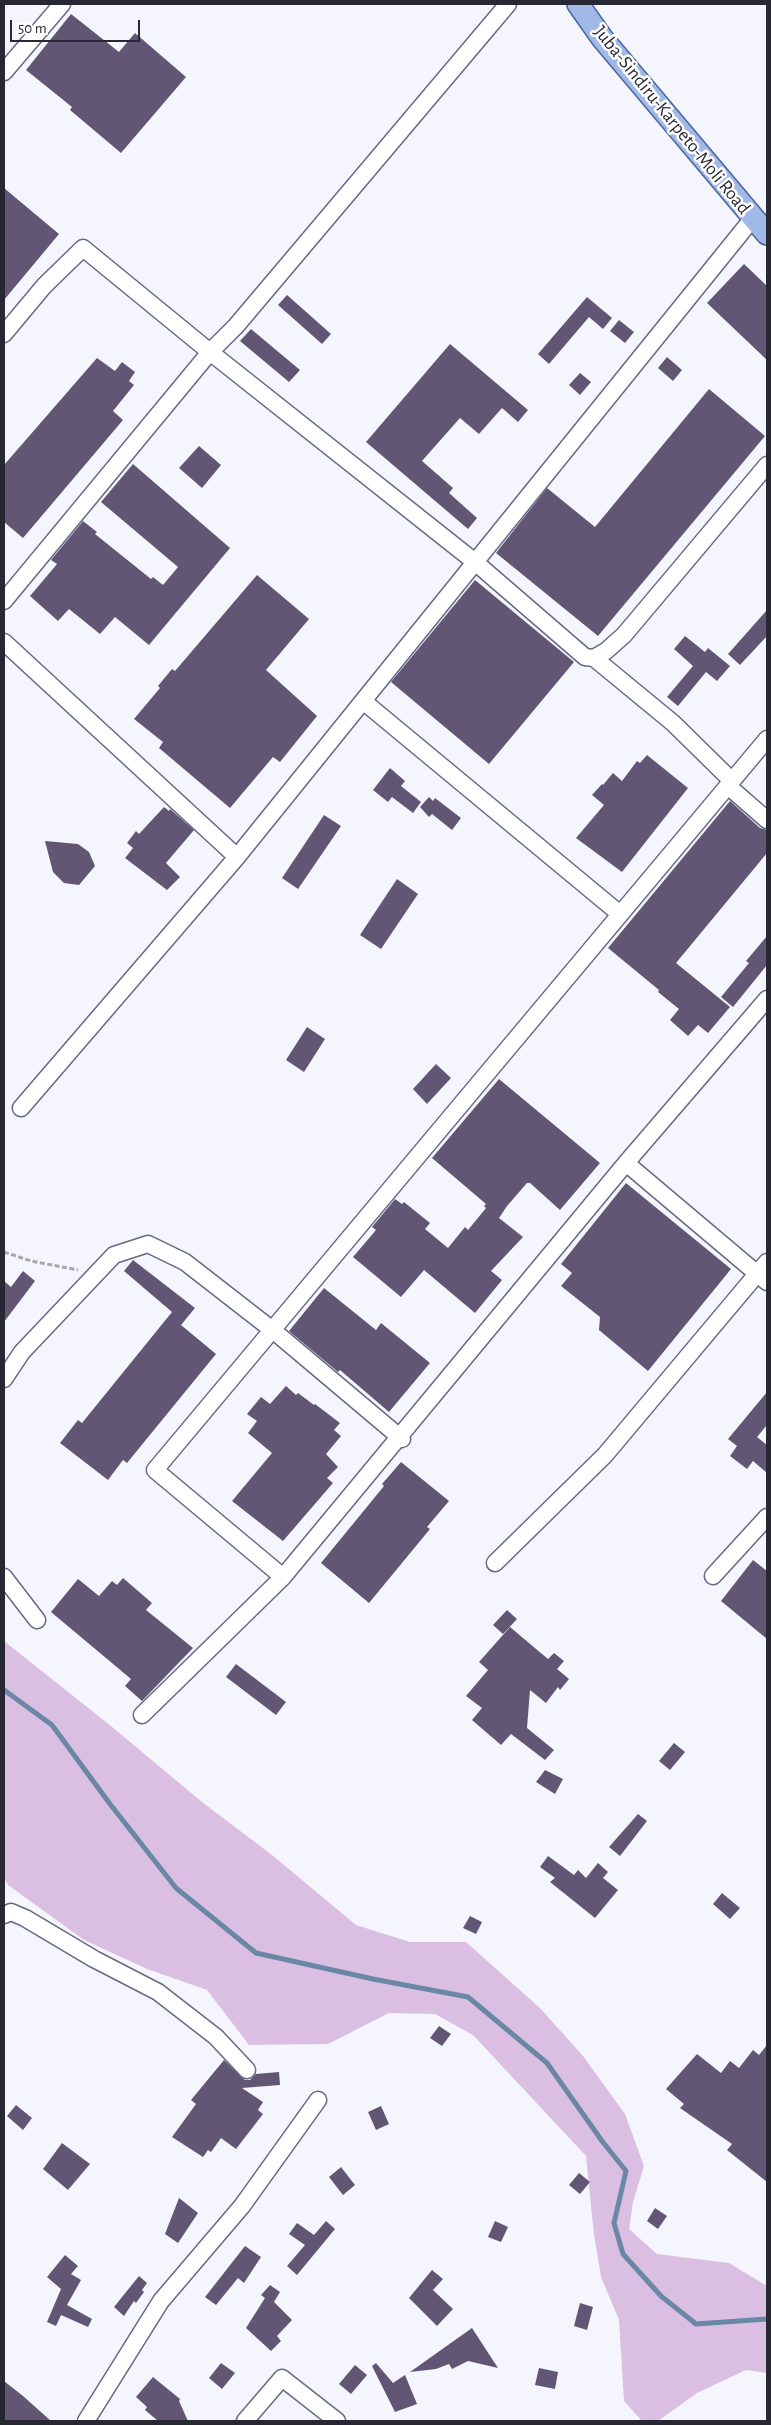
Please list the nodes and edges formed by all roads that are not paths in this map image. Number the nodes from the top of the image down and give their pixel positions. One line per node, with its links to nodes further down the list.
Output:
1 (62, 4): 4 (street)
2 (508, 4): 7 (street)
3 (578, 4): 5 (main road, Juba-Sindiru-Karpeto-Moli Road)
4 (4, 72)
5 (760, 226): 9 (street)
6 (4, 334): 7 (street)
7 (210, 352): 9 (street); 10 (street)
8 (767, 465): 12 (street)
9 (475, 562): 12 (street); 13 (street)
10 (4, 602)
11 (4, 642): 17 (street)
12 (594, 658): 15 (street)
13 (363, 701): 17 (street); 18 (street)
14 (767, 738): 15 (street)
15 (730, 783): 16 (street); 18 (street)
16 (767, 820)
17 (237, 857): 20 (street)
18 (620, 914): 29 (street)
19 (767, 999): 21 (street)
20 (21, 1108)
21 (626, 1163): 22 (street); 29 (street)
22 (764, 1272): 26 (street)
23 (4, 1379): 24 (street)
24 (402, 1439)
25 (767, 1517): 27 (street)
26 (495, 1563)
27 (713, 1576)
28 (4, 1577): 30 (street)
29 (283, 1577): 31 (street)
30 (37, 1620)
31 (142, 1715)
32 (6, 1912): 33 (street)
33 (247, 2070)
34 (318, 2100): 35 (street)
35 (86, 2421)
36 (245, 2421): 37 (street)
37 (337, 2421)

